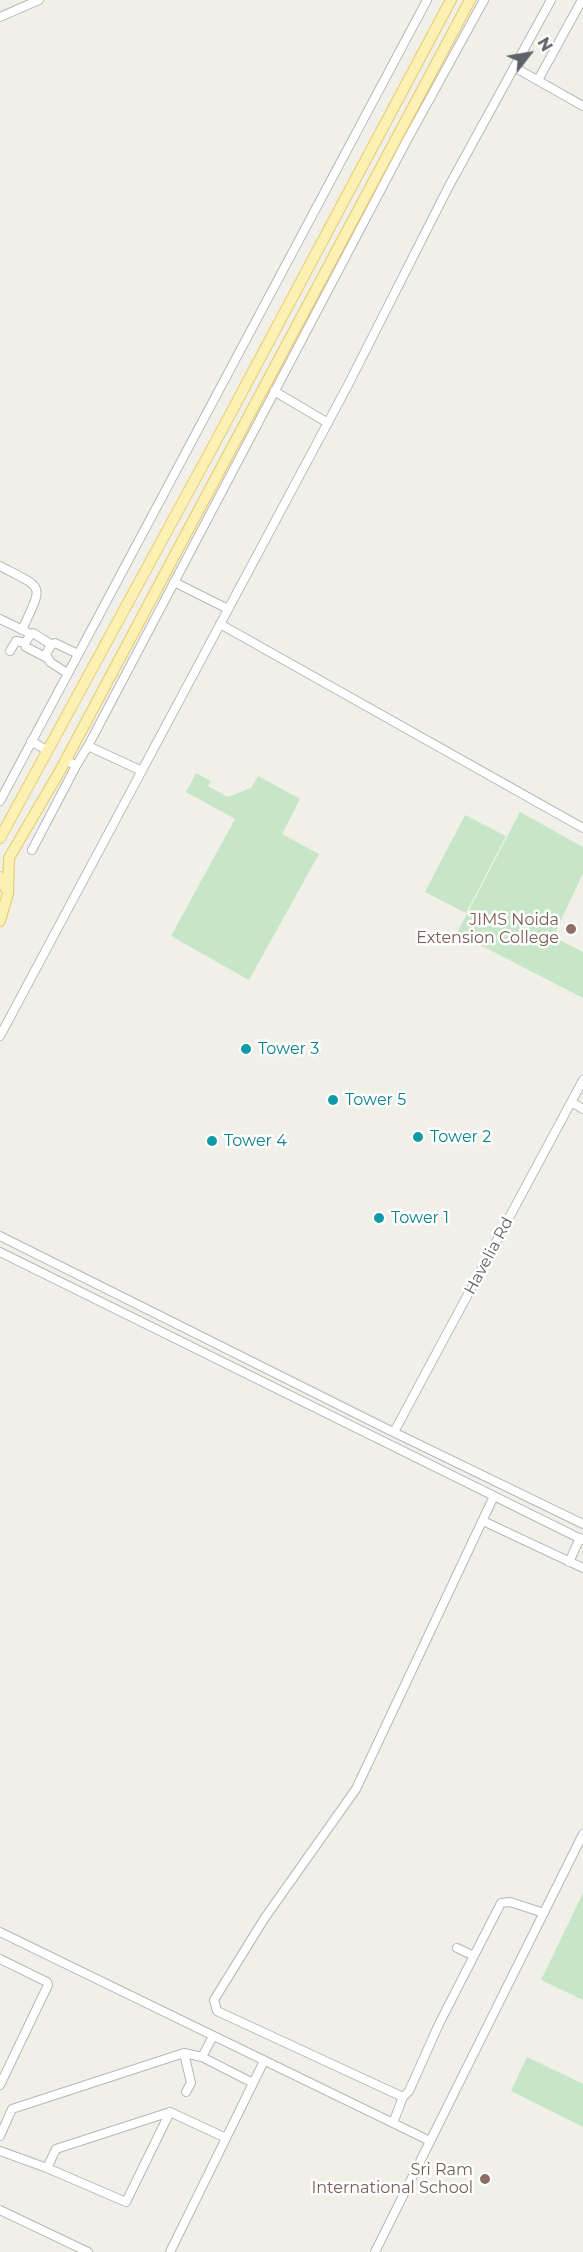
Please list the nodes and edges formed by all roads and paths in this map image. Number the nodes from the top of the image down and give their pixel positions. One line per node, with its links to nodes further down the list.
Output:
1 (39, 0): 8 (street)
2 (427, 0): 24 (street)
3 (451, 0): 29 (main road)
4 (470, 0): 30 (main road)
5 (484, 0): 12 (street)
6 (551, 0): 9 (street)
7 (582, 0): 10 (street)
8 (0, 17)
9 (514, 67): 10 (street); 13 (street)
10 (538, 80): 11 (street)
11 (583, 106)
12 (274, 392): 13 (street); 15 (street)
13 (328, 423): 16 (street)
14 (0, 566): 19 (street)
15 (174, 582): 16 (street); 28 (street)
16 (228, 609): 18 (street)
17 (0, 619): 19 (street)
18 (220, 624): 32 (street); 34 (street)
19 (22, 630): 20 (street)
20 (31, 634): 21 (street); 22 (street)
21 (25, 643): 23 (street); 25 (street)
22 (52, 645): 24 (street); 25 (street)
23 (10, 651)
24 (78, 654): 26 (street)
25 (47, 658): 26 (street)
26 (67, 673): 27 (street)
27 (31, 741): 29 (street); 33 (street)
28 (88, 746): 31 (street); 32 (street)
29 (48, 751): 35 (main road)
30 (66, 760): 31 (street); 38 (main road)
31 (76, 766): 36 (street)
32 (142, 771): 40 (street)
33 (0, 801)
34 (583, 828)
35 (0, 838)
36 (32, 850)
37 (0, 877): 38 (main road)
38 (8, 893): 39 (main road)
39 (0, 921)
40 (0, 1036)
41 (583, 1080): 42 (street, Havelia Rd)
42 (571, 1102): 43 (street); 48 (street, Havelia Rd)
43 (583, 1109)
44 (0, 1236): 46 (street)
45 (0, 1252): 47 (street)
46 (358, 1415): 47 (street); 48 (street)
47 (353, 1425): 49 (street)
48 (394, 1432): 51 (street)
49 (494, 1496): 50 (street); 52 (street)
50 (483, 1521): 53 (street); 68 (street)
51 (583, 1524)
52 (581, 1539): 53 (street)
53 (569, 1562): 54 (street)
54 (583, 1568)
55 (583, 1834): 56 (street)
56 (544, 1913): 59 (street); 73 (street)
57 (0, 1932): 61 (street)
58 (457, 1948): 59 (street)
59 (474, 1956): 68 (street)
60 (0, 1959): 66 (street)
61 (213, 2036): 63 (street); 64 (street)
62 (184, 2053): 63 (street); 67 (street); 71 (street)
63 (202, 2057): 65 (street)
64 (264, 2061): 65 (street); 70 (street)
65 (253, 2084): 72 (street)
66 (0, 2085)
67 (186, 2092)
68 (403, 2097): 70 (street)
69 (170, 2112): 72 (street); 75 (street); 75 (street)
70 (393, 2123): 73 (street)
71 (0, 2136)
72 (226, 2138): 78 (street)
73 (430, 2141): 79 (street)
74 (0, 2151): 75 (street)
75 (47, 2168)
76 (0, 2210): 77 (street)
77 (88, 2252)
78 (170, 2252)
79 (375, 2252)

